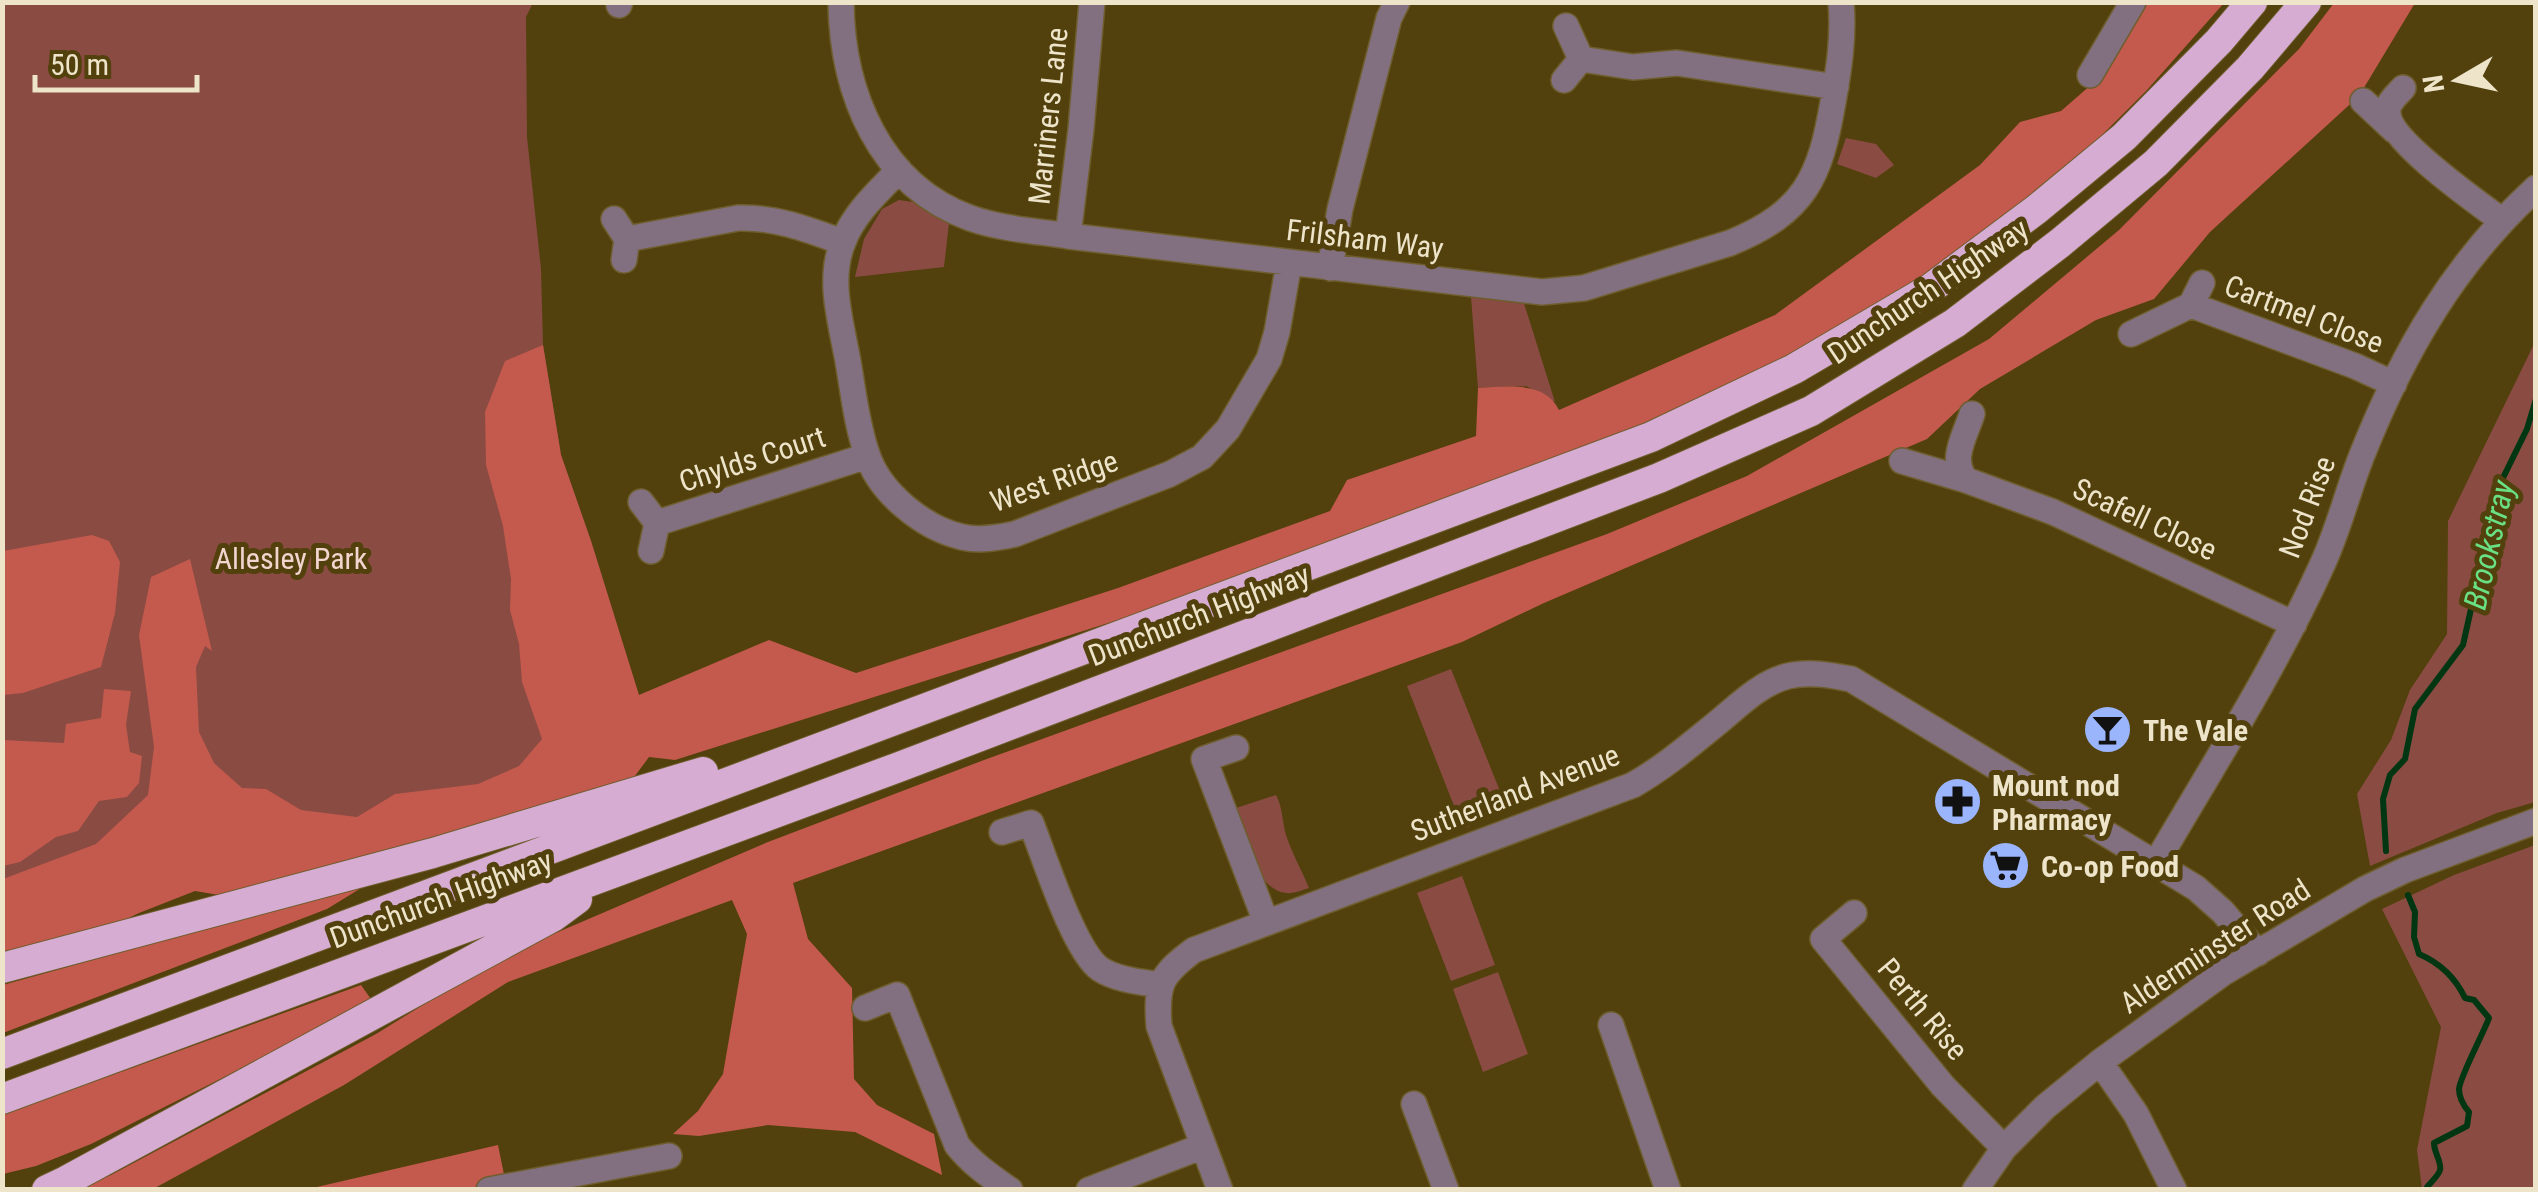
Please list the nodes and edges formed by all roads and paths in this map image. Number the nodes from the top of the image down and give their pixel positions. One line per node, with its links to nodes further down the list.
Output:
1 (841, 2): 16 (street, Frilsham Way)
2 (1092, 2): 19 (street, Marriners Lane)
3 (1397, 2): 23 (street)
4 (1841, 2): 12 (street, Frilsham Way)
5 (2132, 2): 10 (street)
6 (2252, 2): 34 (highway, Dunchurch Highway)
7 (2306, 2): 39 (highway, Dunchurch Highway)
8 (1566, 26): 9 (street)
9 (1581, 59): 11 (street); 12 (street)
10 (2090, 75)
11 (1564, 80)
12 (1836, 87): 23 (street, Frilsham Way)
13 (2403, 88): 15 (street)
14 (2364, 102): 15 (street)
15 (2401, 137): 18 (street)
16 (899, 170): 19 (street, Frilsham Way); 21 (street, West Ridge)
17 (2536, 188): 18 (street, Nod Rise)
18 (2500, 220): 25 (street, Nod Rise)
19 (1068, 236): 22 (street, Frilsham Way)
20 (622, 239): 21 (street)
21 (842, 242): 27 (street, West Ridge)
22 (1289, 263): 23 (street, Frilsham Way); 27 (street, West Ridge)
23 (1330, 268)
24 (2131, 334): 25 (street, Cartmel Close)
25 (2394, 384): 33 (street, Nod Rise)
26 (1972, 414): 29 (street)
27 (867, 456): 31 (street, Chylds Court)
28 (1902, 461): 29 (street, Scafell Close)
29 (1966, 480): 33 (street, Scafell Close)
30 (641, 502): 31 (street, Chylds Court)
31 (657, 523): 32 (street, Chylds Court)
32 (651, 551)
33 (2294, 624): 38 (street, Nod Rise)
34 (830, 744): 43 (highway); 47 (highway, Dunchurch Highway)
35 (1236, 748): 41 (street)
36 (2536, 821): 42 (street, Alderminster Road)
37 (1002, 832): 44 (street)
38 (2156, 862): 41 (street, Sutherland Avenue); 42 (street, Sutherland Avenue)
39 (603, 878): 49 (highway, Dunchurch Highway); 54 (highway)
40 (1854, 913): 52 (street, Perth Rise)
41 (1266, 922): 44 (street, Sutherland Avenue)
42 (2258, 953): 48 (street, Alderminster Road)
43 (2, 968)
44 (1160, 986): 51 (street)
45 (865, 1008): 56 (street)
46 (1610, 1025): 60 (street)
47 (2, 1054)
48 (2100, 1062): 52 (street, Alderminster Road); 62 (street)
49 (2, 1099)
50 (1414, 1104): 59 (street)
51 (1204, 1146): 57 (street); 58 (street)
52 (2004, 1148): 61 (street, Alderminster Road)
53 (669, 1156): 55 (street)
54 (47, 1190)
55 (489, 1190)
56 (1010, 1190)
57 (1089, 1190)
58 (1220, 1190)
59 (1446, 1190)
60 (1668, 1190)
61 (1974, 1190)
62 (2174, 1190)

